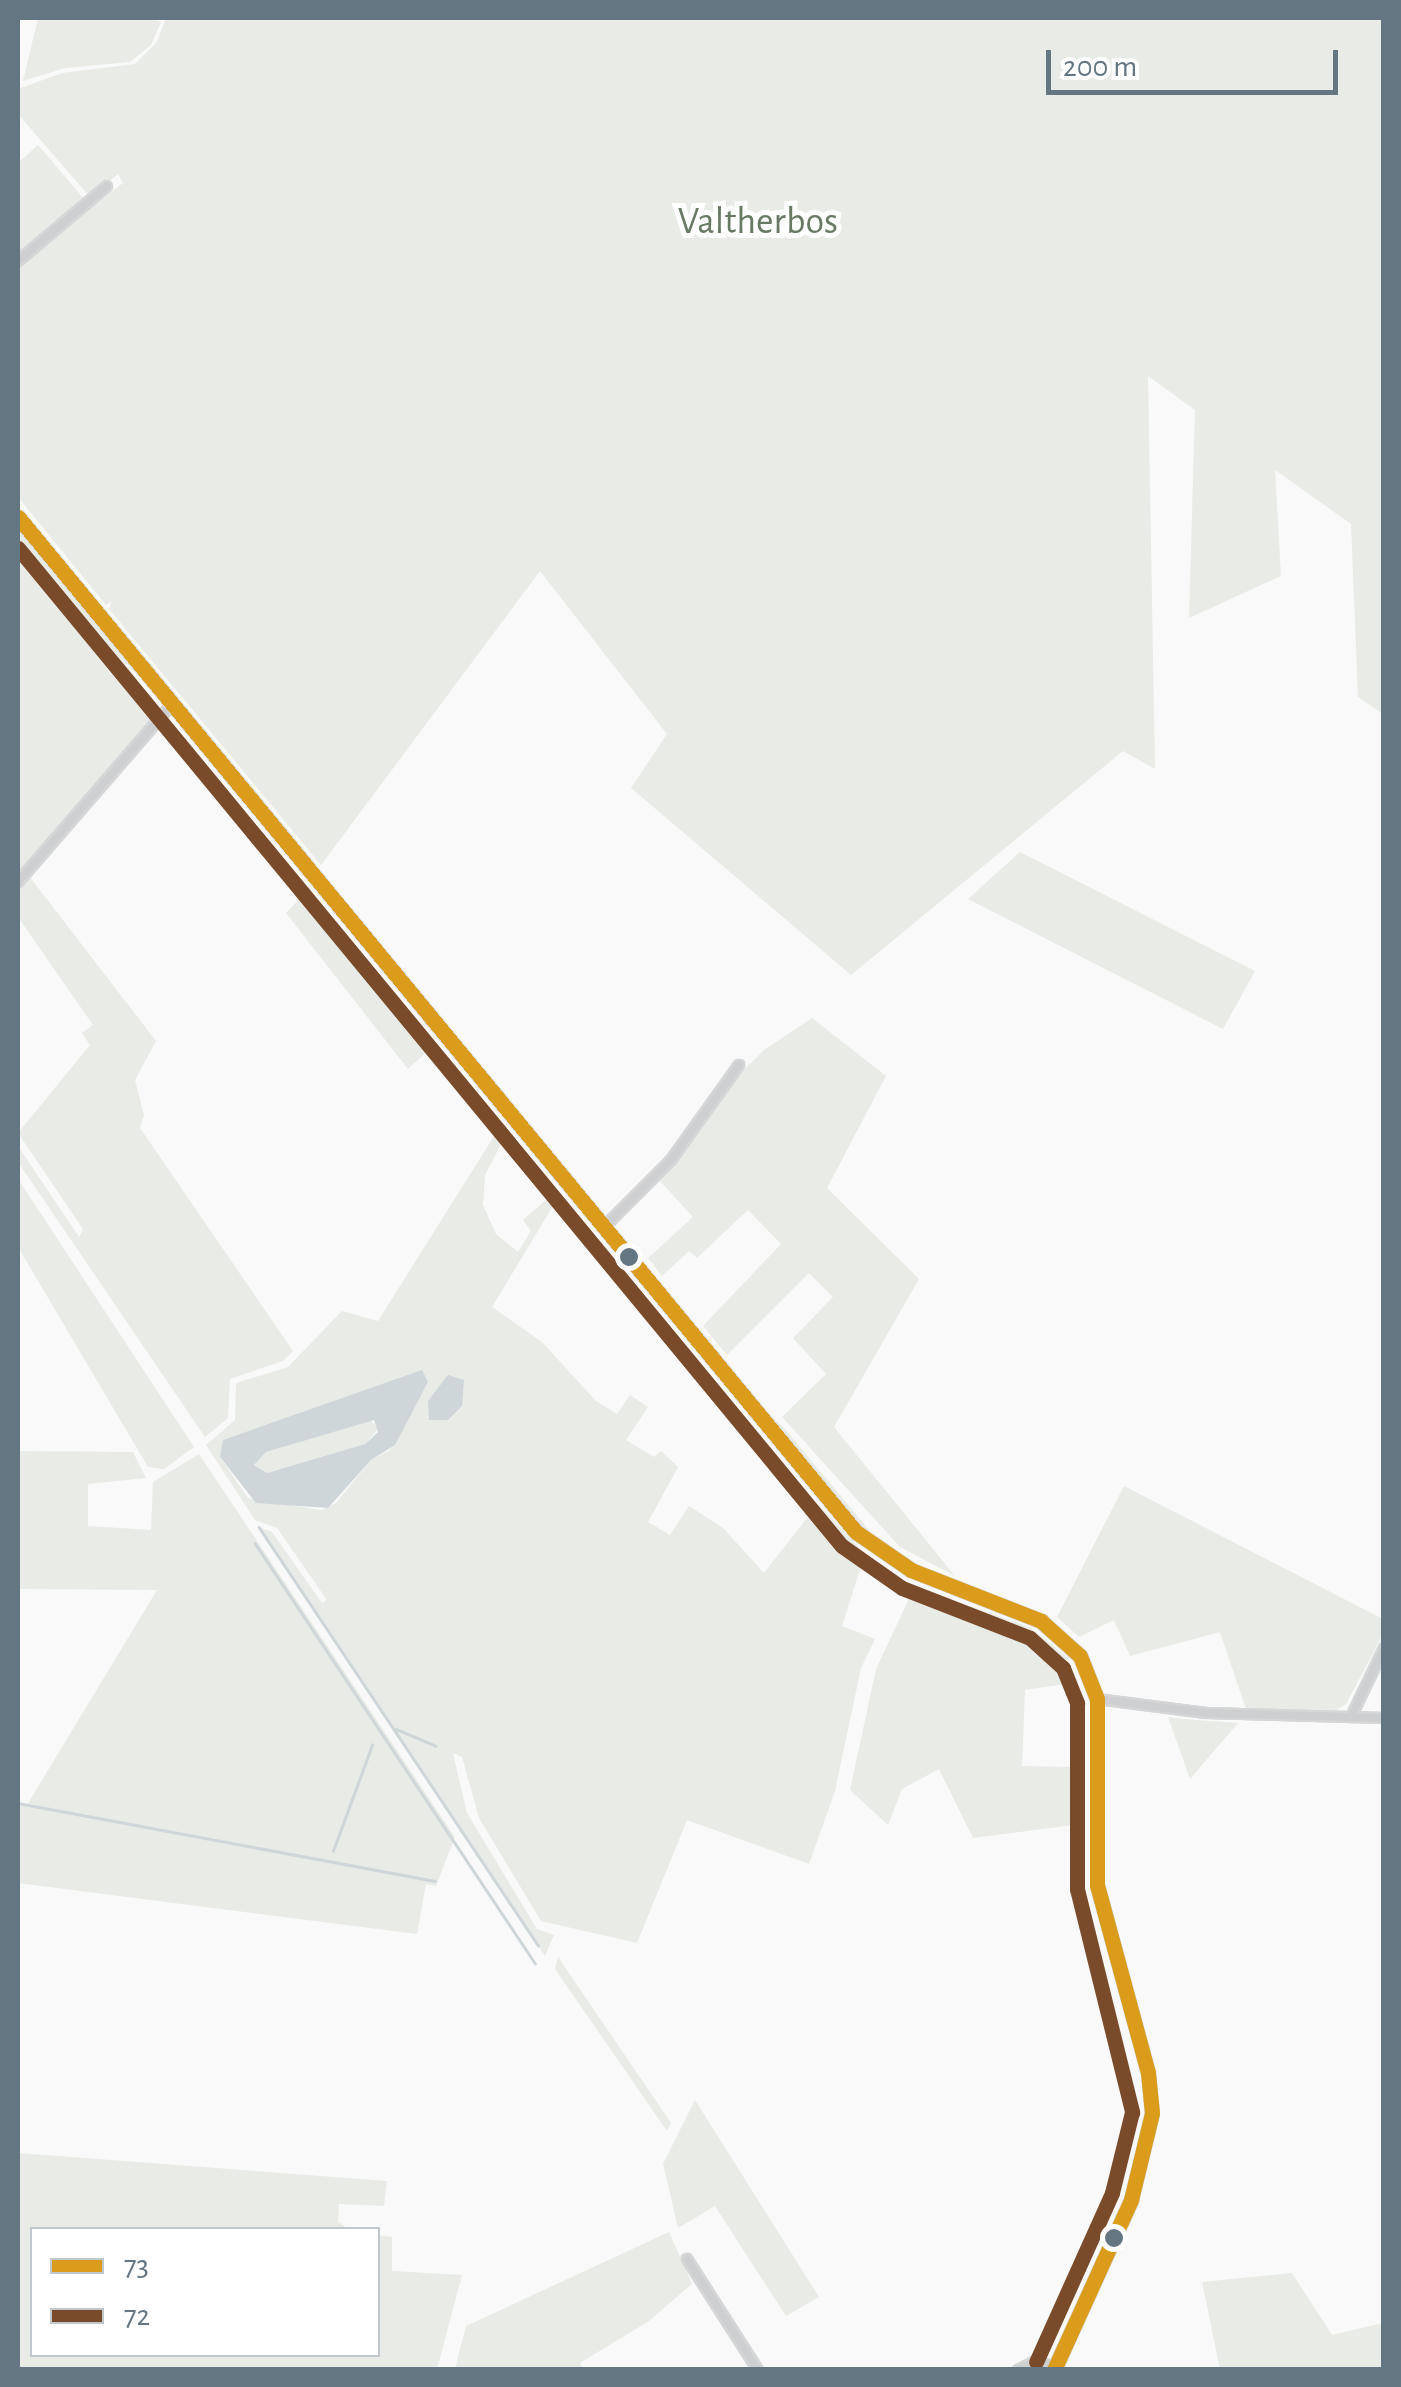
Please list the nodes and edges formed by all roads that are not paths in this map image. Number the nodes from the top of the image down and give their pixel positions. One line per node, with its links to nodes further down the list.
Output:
1 (107, 186): 2 (street)
2 (18, 261)
3 (18, 517): 4 (main road)
4 (172, 704): 5 (street); 7 (main road)
5 (18, 882)
6 (739, 1065): 7 (street)
7 (604, 1227): 9 (main road)
8 (1384, 1648): 10 (street)
9 (1096, 1699): 10 (street); 13 (main road)
10 (1351, 1717): 11 (street)
11 (1384, 1718)
12 (688, 2259): 14 (street)
13 (1055, 2368): 15 (street)
14 (758, 2370)
15 (1018, 2370)

